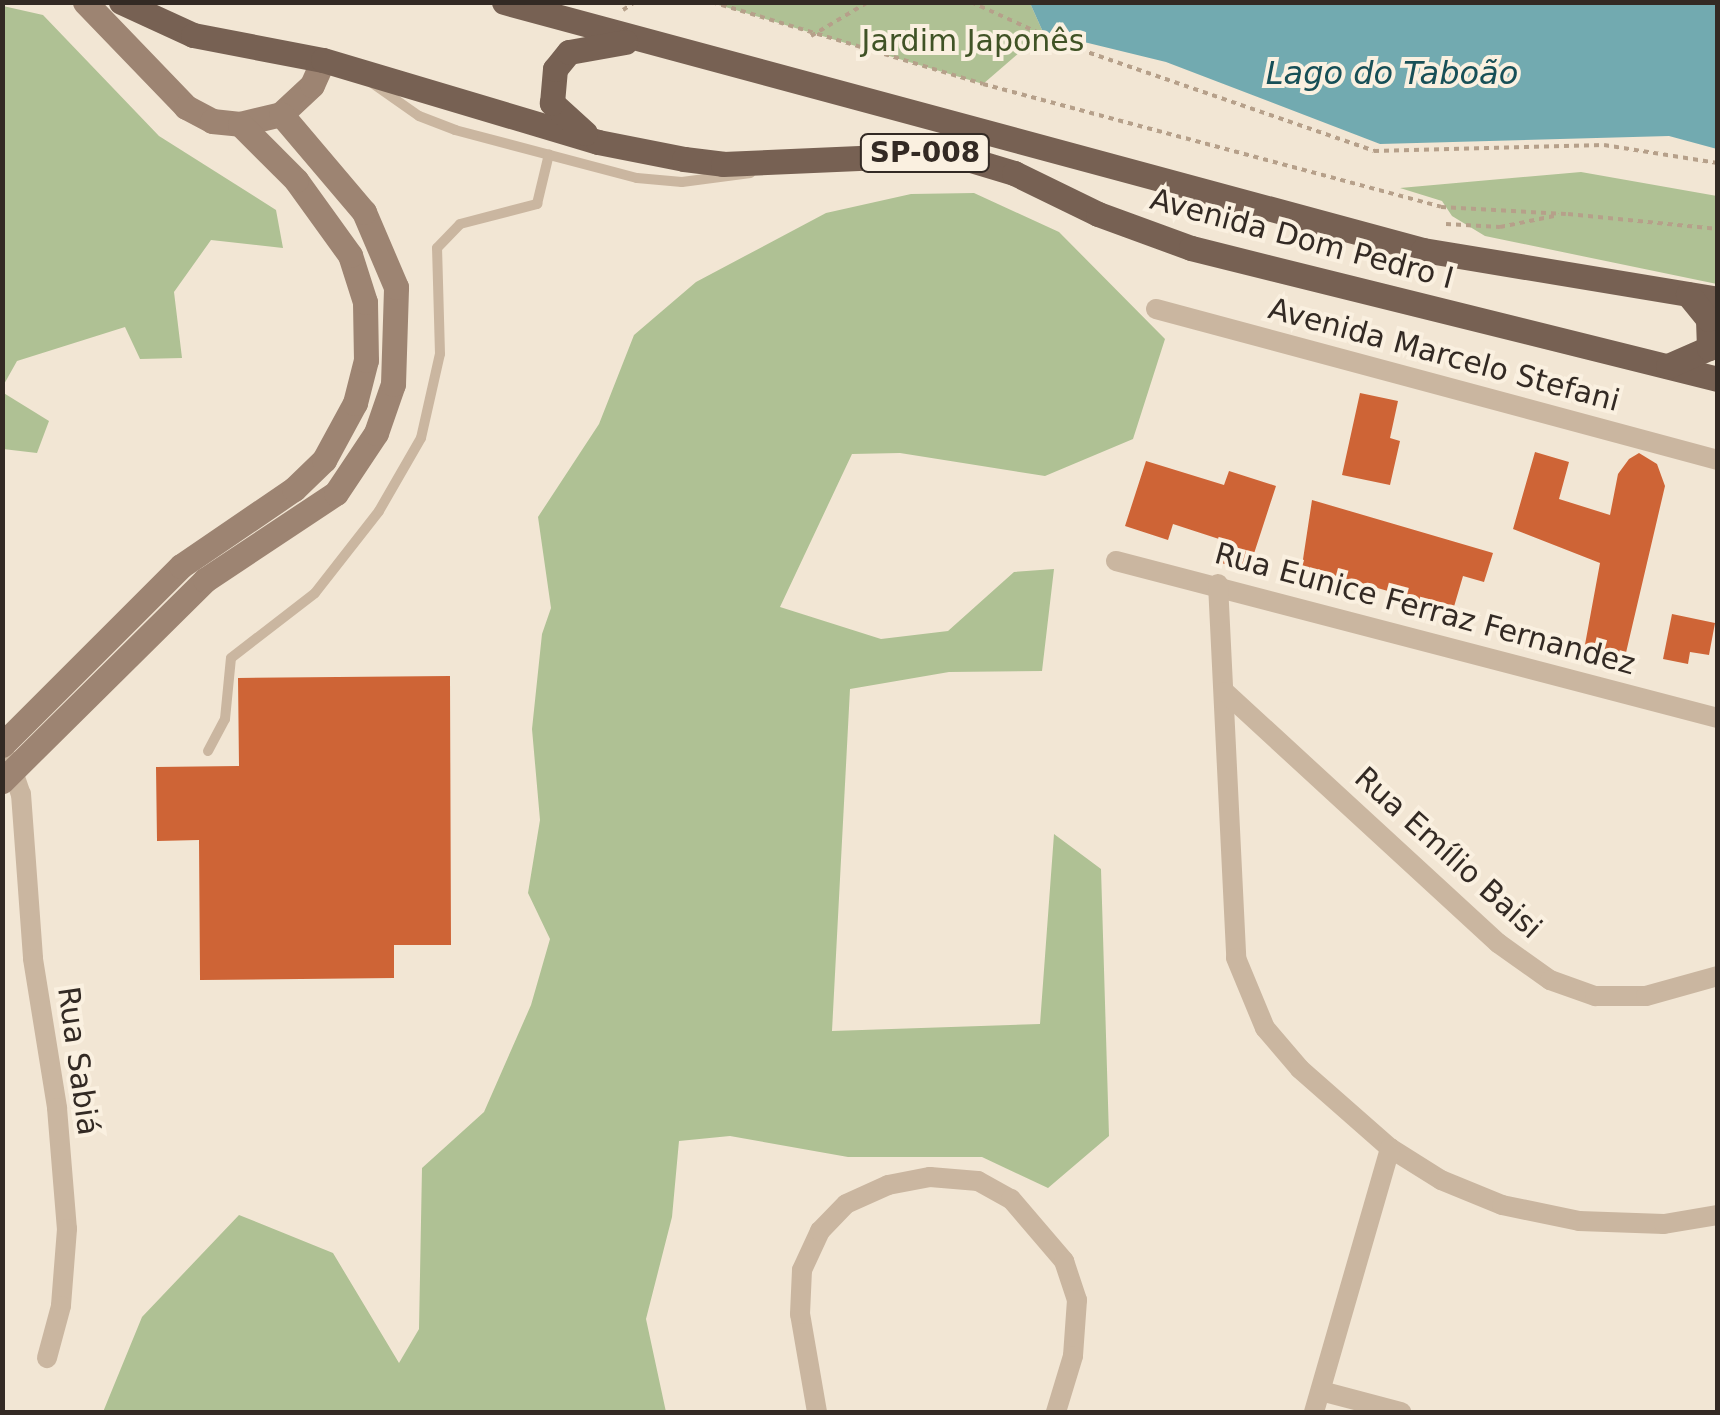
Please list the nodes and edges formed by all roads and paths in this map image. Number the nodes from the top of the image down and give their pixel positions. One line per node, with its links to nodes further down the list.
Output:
1 (85, 2): 14 (street)
2 (121, 2): 11 (main road, Avenida Dom Pedro I / SP-008)
3 (504, 2): 10 (main road, Avenida Dom Pedro I / SP-008)
4 (712, 2): 9 (path)
5 (798, 2): 6 (path)
6 (856, 2)
7 (868, 2): 9 (path)
8 (971, 2): 18 (path)
9 (811, 36): 19 (path)
10 (640, 41): 15 (main road); 22 (main road, Avenida Dom Pedro I / SP-008)
11 (323, 60): 12 (main road, Avenida Dom Pedro I / SP-008); 13 (street)
12 (356, 69): 15 (main road, Avenida Dom Pedro I / SP-008); 16 (lane)
13 (281, 114): 14 (street); 33 (street)
14 (240, 124): 33 (street)
15 (598, 142): 17 (main road, Avenida Dom Pedro I / SP-008)
16 (549, 154): 17 (lane); 32 (lane)
17 (831, 155): 25 (main road, Avenida Dom Pedro I / SP-008)
18 (1718, 164)
19 (1566, 214): 20 (path); 21 (path)
20 (1446, 224)
21 (1718, 229)
22 (1688, 294): 23 (main road, Avenida Dom Pedro I / SP-008); 25 (main road)
23 (1718, 300)
24 (1156, 309): 27 (street, Avenida Marcelo Stefani)
25 (1663, 368): 26 (main road, Avenida Dom Pedro I / SP-008)
26 (1718, 379)
27 (1718, 460)
28 (1116, 561): 29 (street, Rua Eunice Ferraz Fernandez)
29 (1218, 584): 30 (street); 31 (street, Rua Eunice Ferraz Fernandez)
30 (1225, 692): 34 (street, Rua Emílio Baisi); 35 (street)
31 (1718, 718)
32 (208, 751)
33 (6, 762): 37 (street, Rua Sabiá)
34 (1718, 976)
35 (1390, 1148): 36 (street); 38 (street)
36 (1718, 1214)
37 (47, 1358)
38 (1321, 1390): 41 (street); 42 (street)
39 (817, 1412): 40 (street)
40 (1056, 1412)
41 (1314, 1412)
42 (1401, 1412)

